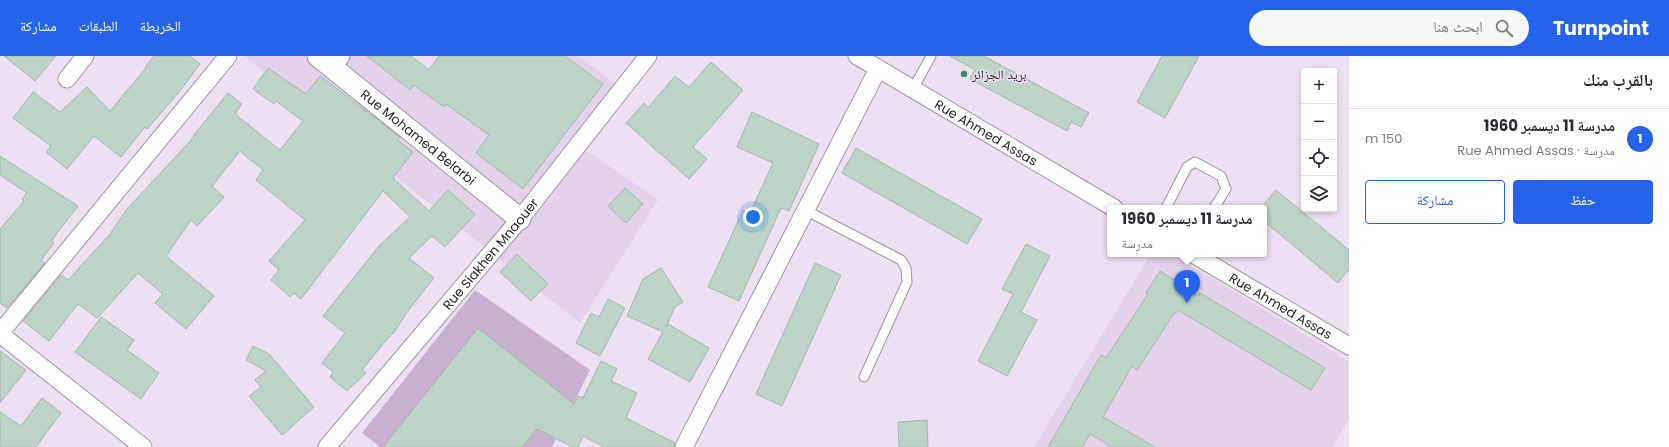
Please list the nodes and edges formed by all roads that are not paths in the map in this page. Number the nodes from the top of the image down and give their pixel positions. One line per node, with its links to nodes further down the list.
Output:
1 (86, 56): 8 (street)
2 (228, 56): 16 (street)
3 (648, 56): 14 (street, Rue Siakhen Mnaouer)
4 (857, 56): 7 (street, Rue Ahmed Assas)
5 (931, 56): 9 (lane)
6 (330, 60): 14 (street, Rue Mohamed Belarbi)
7 (878, 69): 9 (street, Rue Ahmed Assas); 13 (street)
8 (67, 79)
9 (913, 89): 10 (street, Rue Ahmed Assas)
10 (1109, 205)
11 (1168, 205): 12 (lane)
12 (1216, 205)
13 (805, 210): 18 (lane); 21 (street)
14 (520, 219): 20 (street, Rue Siakhen Mnaouer)
15 (1198, 257): 17 (street, Rue Ahmed Assas)
16 (0, 333): 19 (street)
17 (1349, 346)
18 (864, 377)
19 (143, 447)
20 (327, 447)
21 (684, 447)

